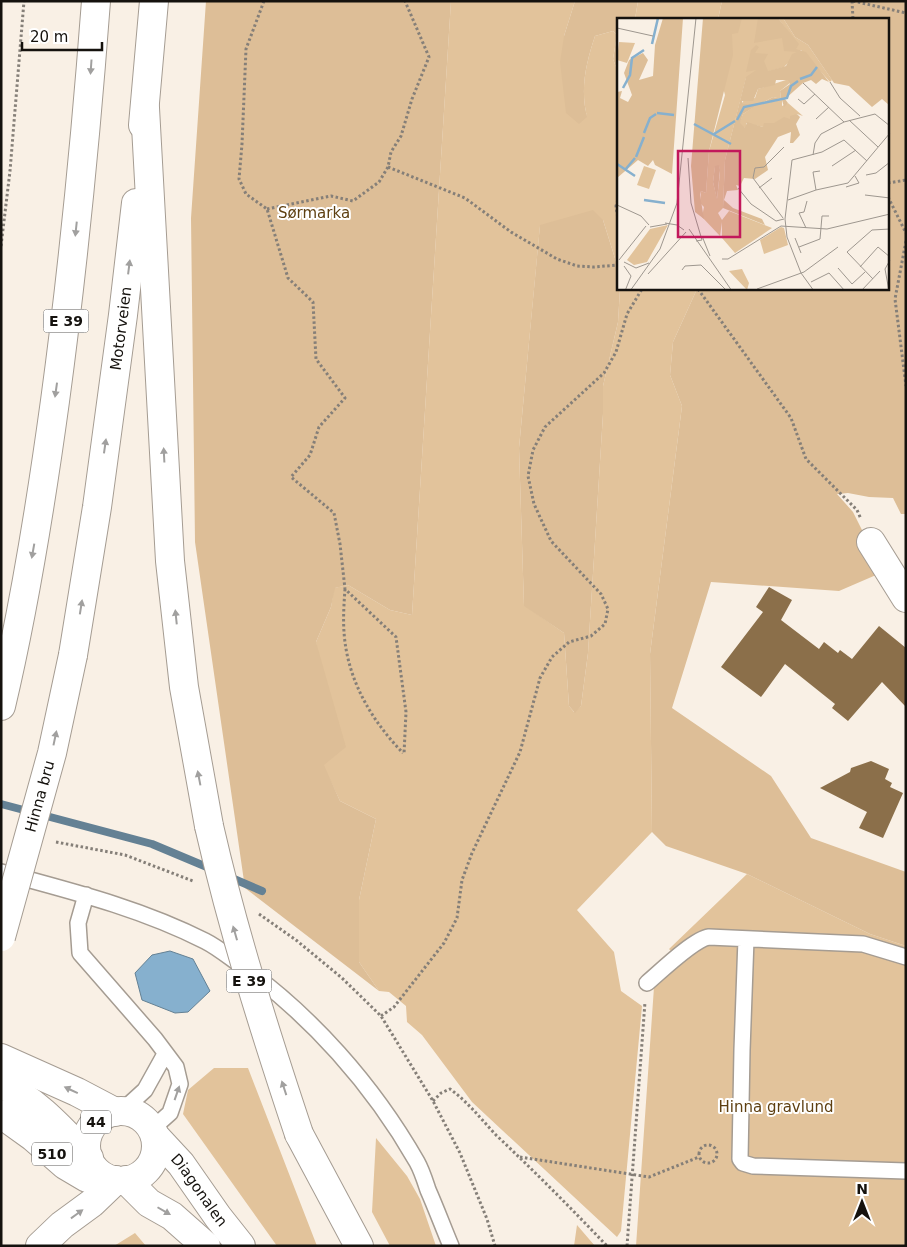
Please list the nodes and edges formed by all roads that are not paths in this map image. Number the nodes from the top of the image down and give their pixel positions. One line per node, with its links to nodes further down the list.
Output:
1 (96, 1): 7 (main road, E 39, one-way to 7)
2 (154, 1): 3 (main road, Motorveien / E 39)
3 (145, 108): 6 (main road, Motorveien / E 39, one-way to 3); 20 (main road, E 39, one-way to 3, bridge)
4 (871, 542): 5 (main road)
5 (906, 598)
6 (73, 655): 10 (main road, Hinna bru / E 39, one-way to 6, bridge)
7 (1, 706)
8 (1, 872): 9 (lane)
9 (86, 894): 14 (lane); 29 (lane)
10 (1, 937)
11 (746, 939): 12 (lane); 13 (lane); 22 (lane)
12 (906, 957)
13 (647, 983)
14 (165, 1054): 17 (lane); 19 (lane, one-way to 14)
15 (1, 1058): 17 (main road, one-way to 15)
16 (1, 1084): 21 (main road, 510)
17 (118, 1111): 19 (main road, 44); 21 (main road, 44)
18 (1, 1114): 23 (main road, 510)
19 (154, 1133): 23 (main road); 26 (main road, Diagonalen / 44)
20 (299, 1134): 27 (main road, E 39); 28 (main road, E 39)
21 (89, 1158): 23 (main road)
22 (906, 1171)
23 (117, 1180): 24 (main road, one-way to 23); 25 (main road, Diagonalen, one-way to 25)
24 (40, 1246)
25 (206, 1246)
26 (242, 1246)
27 (338, 1246)
28 (359, 1246)
29 (451, 1246)

